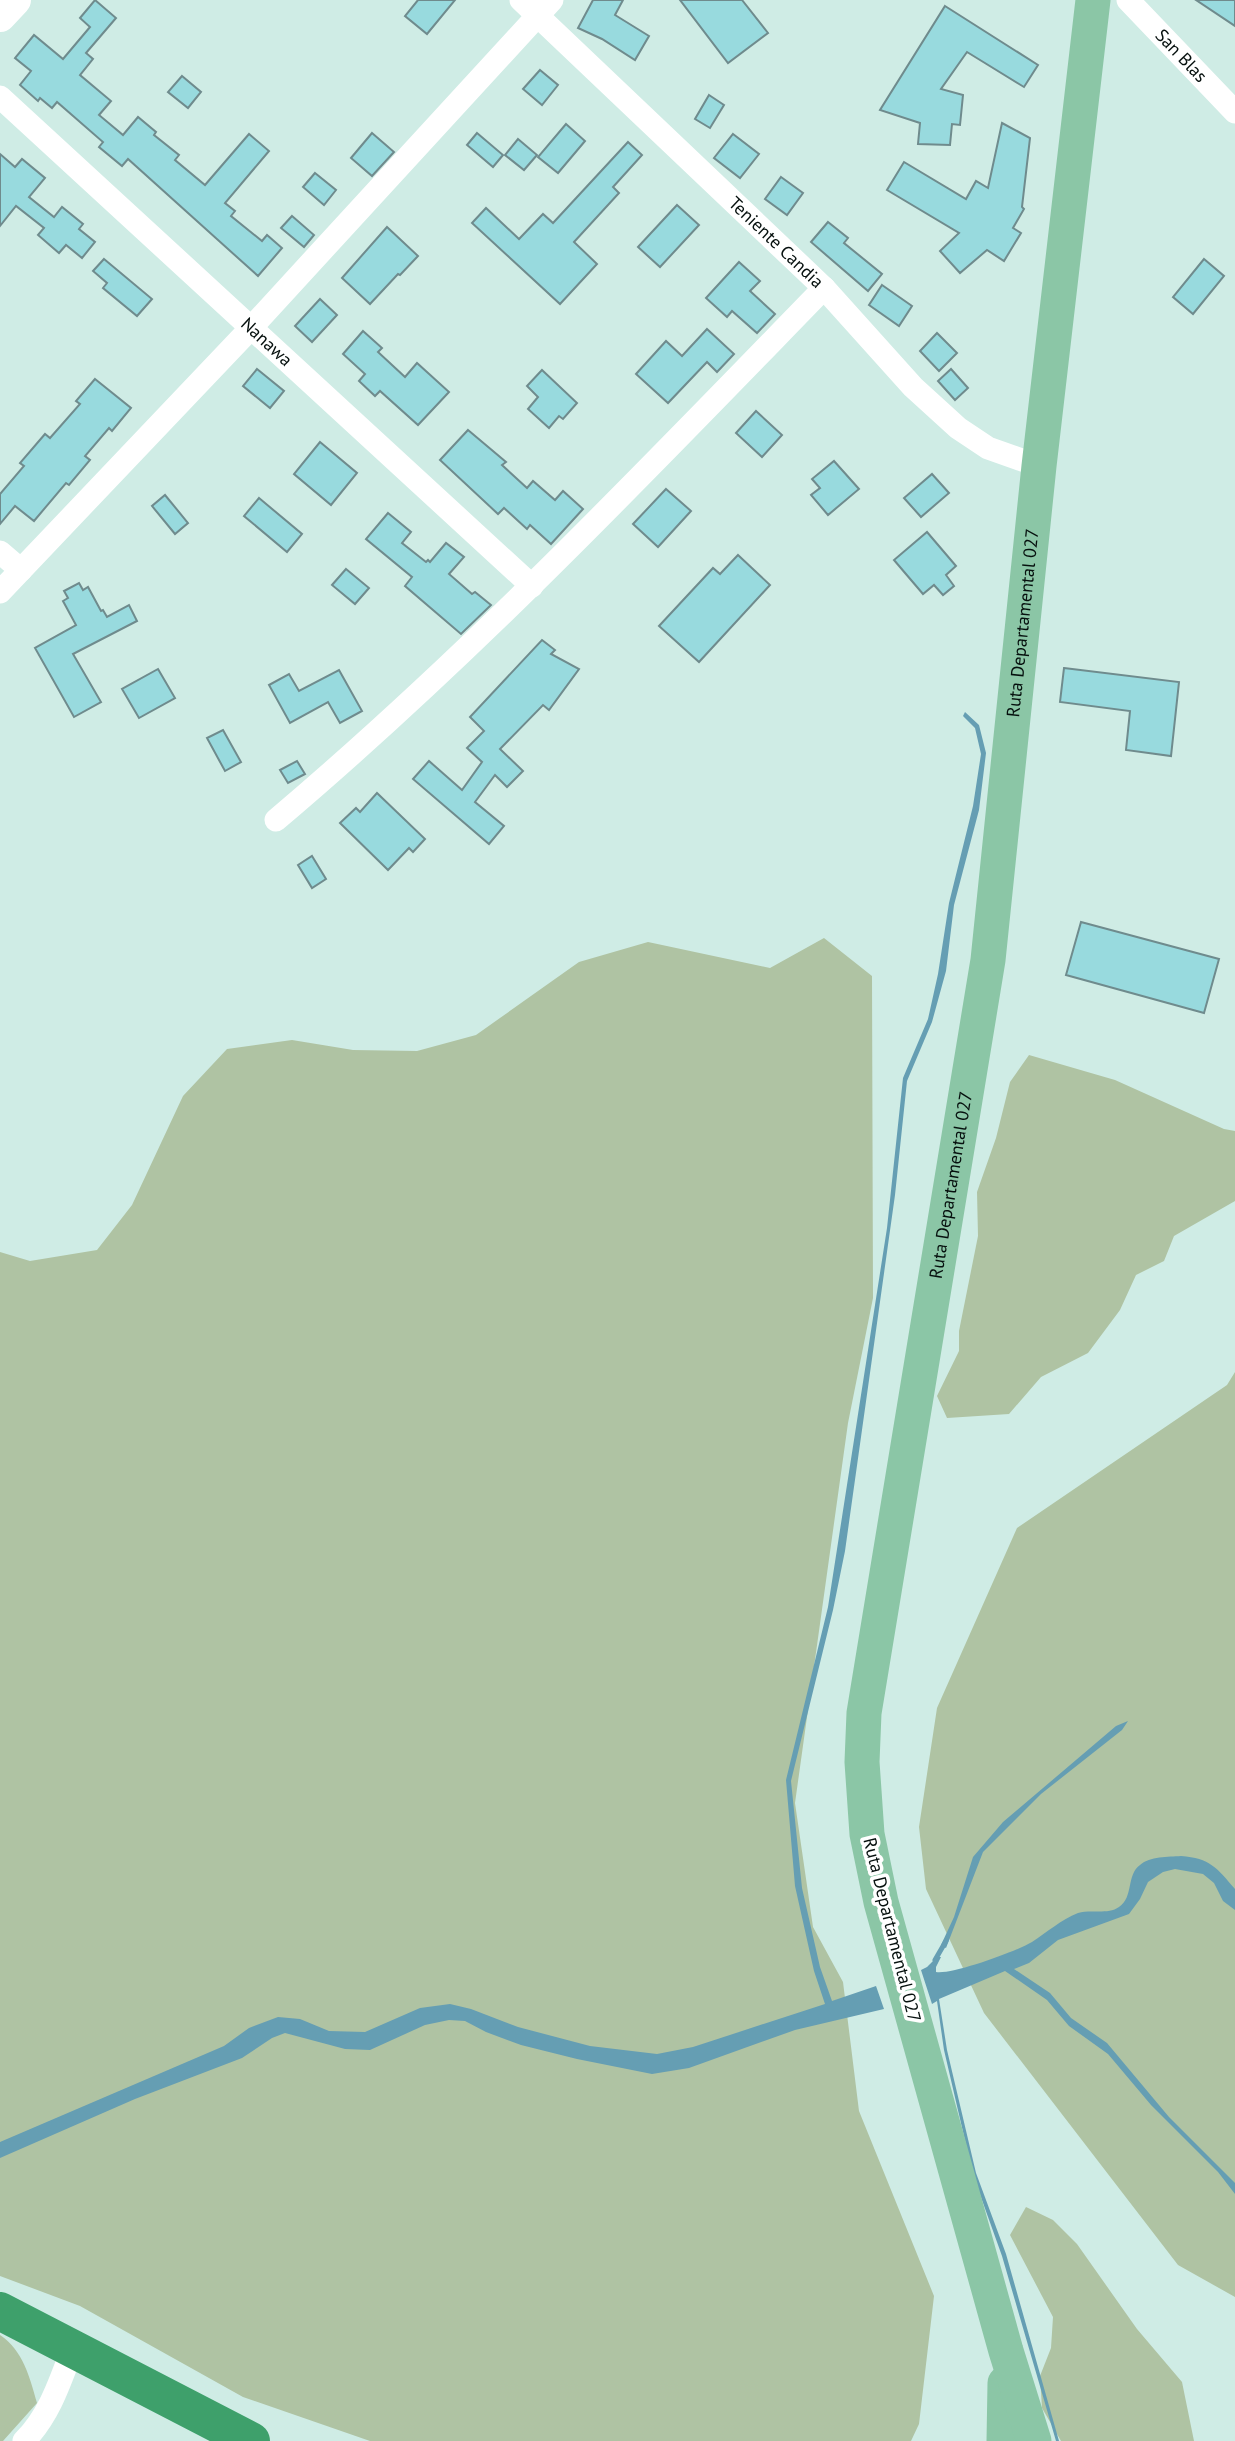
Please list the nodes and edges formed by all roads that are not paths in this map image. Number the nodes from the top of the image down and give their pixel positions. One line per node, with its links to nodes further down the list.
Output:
1 (15, 0): 5 (street)
2 (1093, 0): 10 (main road, Ruta Departamental 027)
3 (1128, 0): 7 (street, San Blas)
4 (537, 5): 8 (street, Teniente Candia); 9 (street)
5 (0, 16)
6 (0, 97): 9 (street, Nanawa)
7 (1235, 111)
8 (824, 288): 10 (street, Teniente Candia); 13 (street)
9 (250, 329): 12 (street); 13 (street, Nanawa)
10 (1039, 466): 18 (main road, Ruta Departamental 027)
11 (0, 552): 12 (street)
12 (20, 570): 14 (street)
13 (532, 586): 15 (street)
14 (0, 592)
15 (276, 820)
16 (0, 2311): 17 (highway)
17 (72, 2350): 19 (street); 20 (highway)
18 (1006, 2351): 21 (main road, Ruta Departamental 027); 22 (main road, Ruta Departamental 027)
19 (24, 2441)
20 (251, 2441)
21 (1004, 2441)
22 (1034, 2441)

